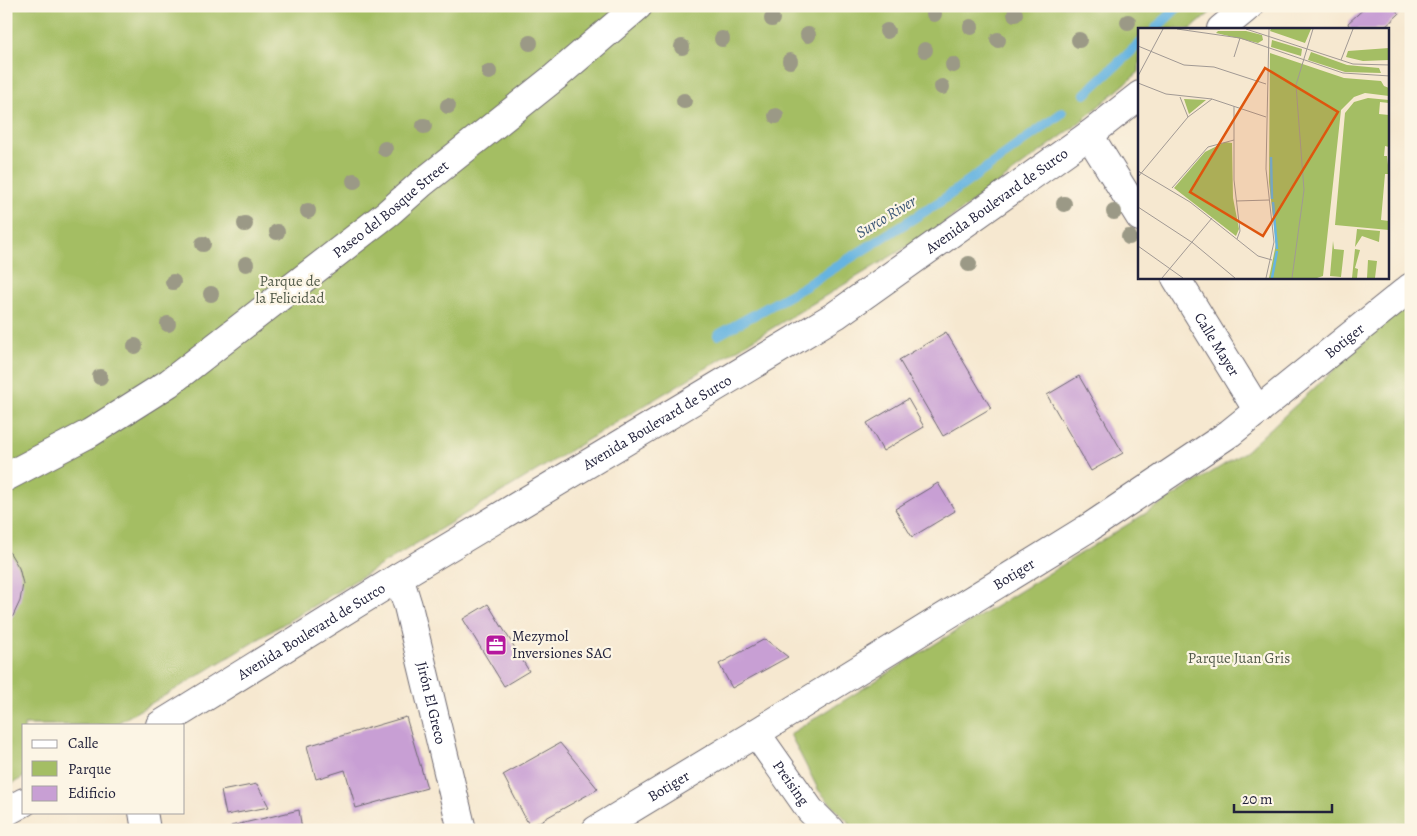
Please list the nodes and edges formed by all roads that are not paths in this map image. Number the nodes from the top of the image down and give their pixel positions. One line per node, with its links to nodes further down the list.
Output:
1 (638, 6): 10 (street, Paseo del Bosque Street)
2 (1249, 6): 3 (street)
3 (1223, 28)
4 (1138, 97): 5 (street, Avenida Boulevard de Surco)
5 (1089, 135): 6 (street); 11 (street, Avenida Boulevard de Surco)
6 (1138, 214)
7 (1177, 279): 9 (street, Calle Mayer)
8 (1411, 286): 9 (street, Botiger)
9 (1258, 411): 13 (street, Botiger)
10 (6, 476)
11 (399, 576): 12 (street, Avenida Boulevard de Surco); 18 (street, Jirón El Greco)
12 (162, 724)
13 (756, 734): 19 (street, Botiger); 20 (street, Preising)
14 (22, 803): 15 (street)
15 (6, 812)
16 (143, 814): 17 (street)
17 (146, 830)
18 (462, 830)
19 (596, 830)
20 (830, 830)

